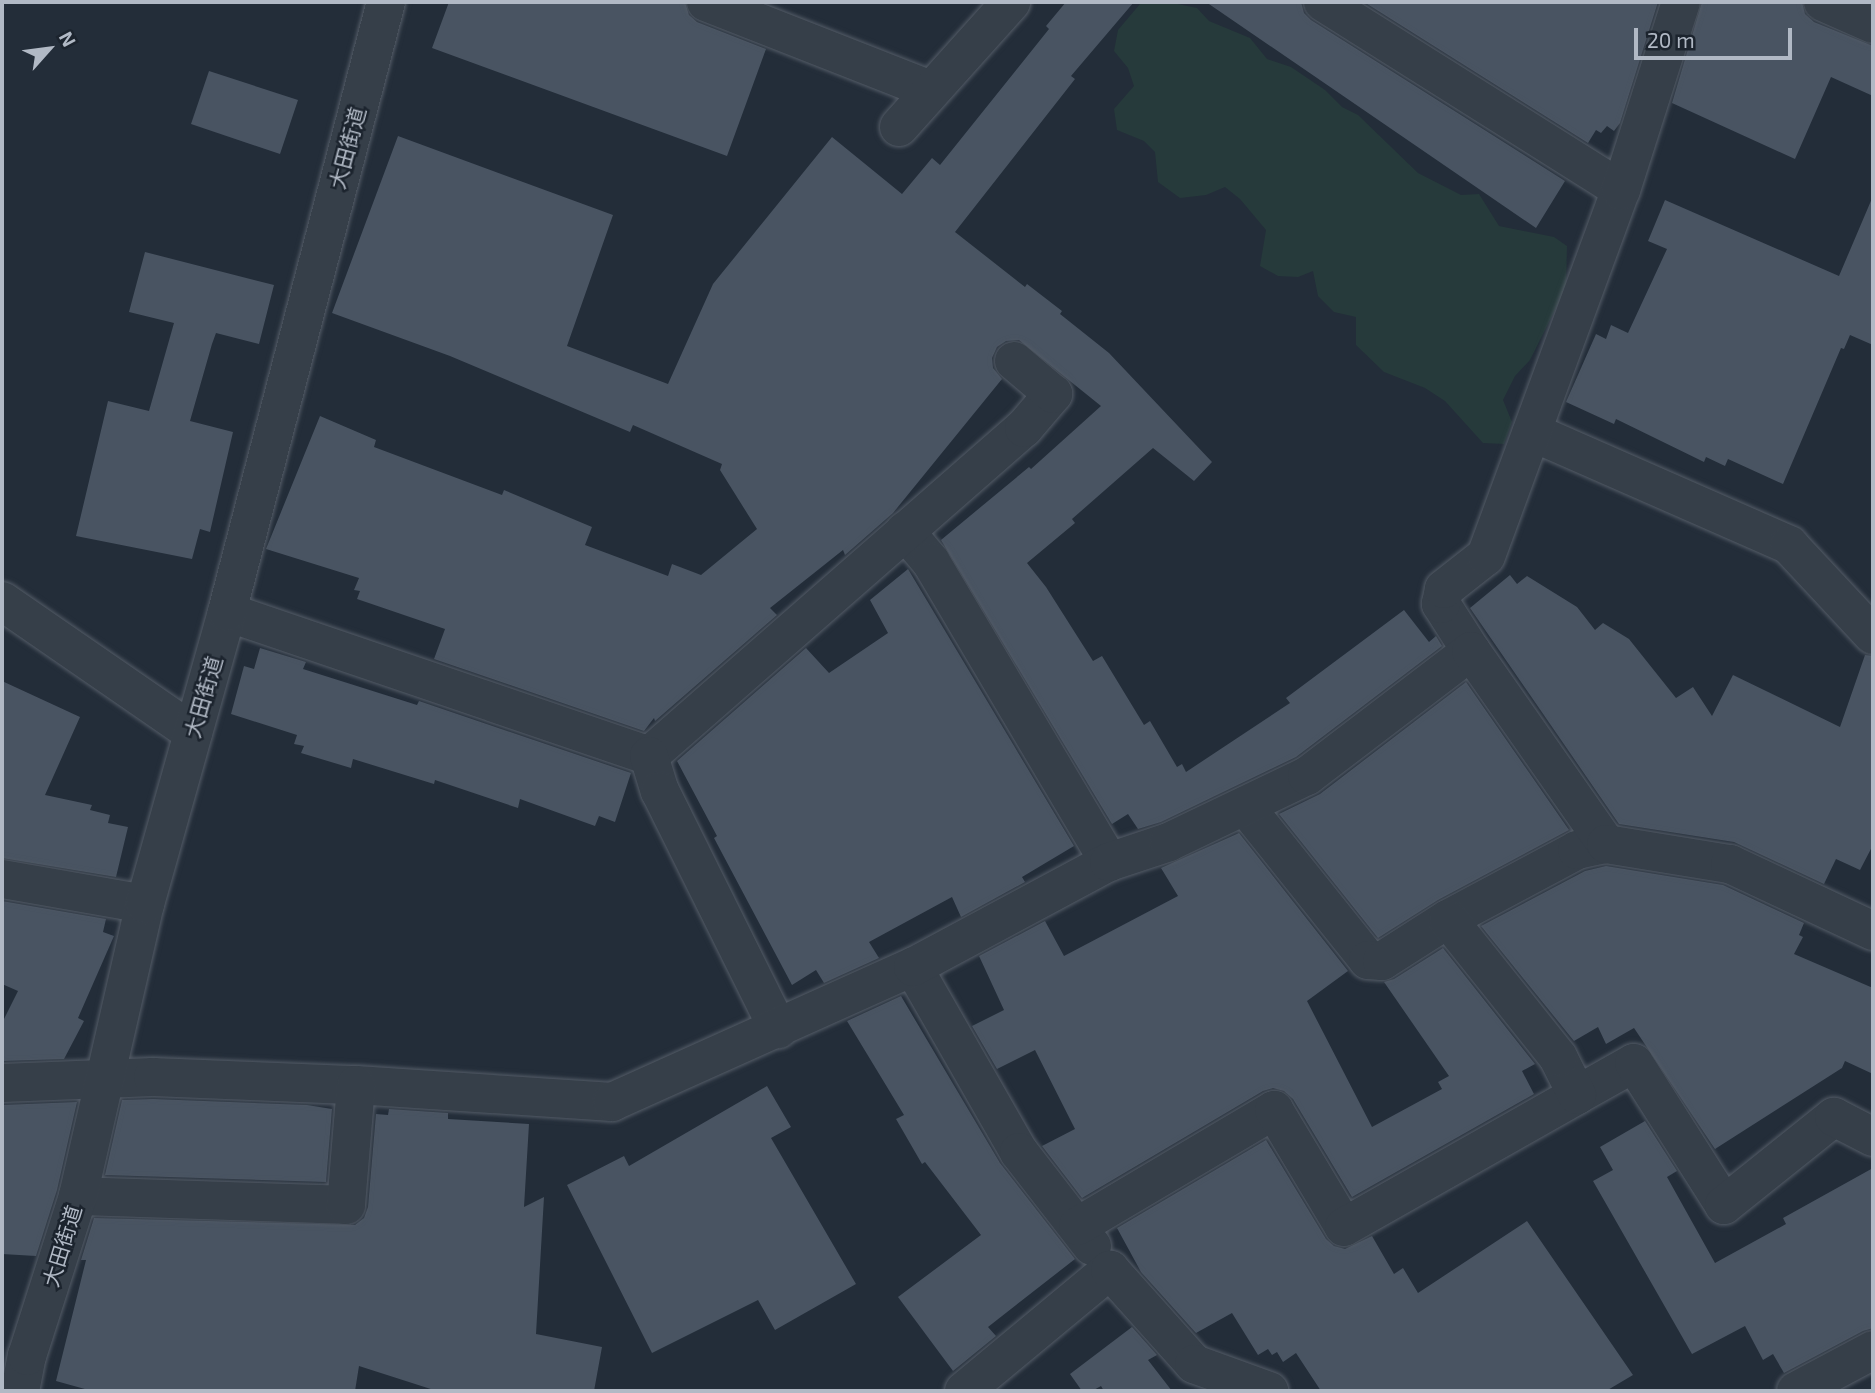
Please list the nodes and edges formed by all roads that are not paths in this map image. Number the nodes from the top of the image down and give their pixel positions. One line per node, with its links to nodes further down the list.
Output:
1 (386, 2): 15 (street, 大田街道)
2 (706, 2): 8 (street)
3 (1011, 2): 8 (street)
4 (1323, 2): 10 (street)
5 (1681, 2): 10 (street)
6 (1824, 2): 7 (street)
7 (1873, 24)
8 (930, 90): 9 (street)
9 (898, 127)
10 (1620, 190): 12 (street)
11 (1014, 360): 13 (street)
12 (1532, 432): 16 (street); 17 (street)
13 (905, 531): 19 (street); 22 (street)
14 (2, 600): 18 (street)
15 (227, 612): 18 (street, 大田街道); 19 (street)
16 (1873, 635)
17 (1471, 651): 20 (street); 21 (street)
18 (193, 733): 24 (street, 大田街道)
19 (649, 756): 28 (street)
20 (1245, 806): 22 (street); 25 (street)
21 (1606, 844): 25 (street); 26 (street)
22 (1109, 862): 27 (street)
23 (2, 879): 24 (street)
24 (145, 904): 29 (street, 大田街道)
25 (1448, 919): 32 (street)
26 (1873, 931)
27 (913, 967): 28 (street); 35 (street)
28 (778, 1030): 31 (street)
29 (104, 1081): 30 (street); 31 (street); 34 (street, 大田街道)
30 (2, 1083)
31 (356, 1085): 34 (street)
32 (1577, 1095): 33 (street); 35 (street)
33 (1873, 1137)
34 (78, 1196): 38 (street, 大田街道)
35 (1078, 1226): 36 (street)
36 (1110, 1270): 39 (street); 40 (street)
37 (1873, 1350): 41 (street)
38 (16, 1367)
39 (964, 1391)
40 (1269, 1391)
41 (1796, 1391)

